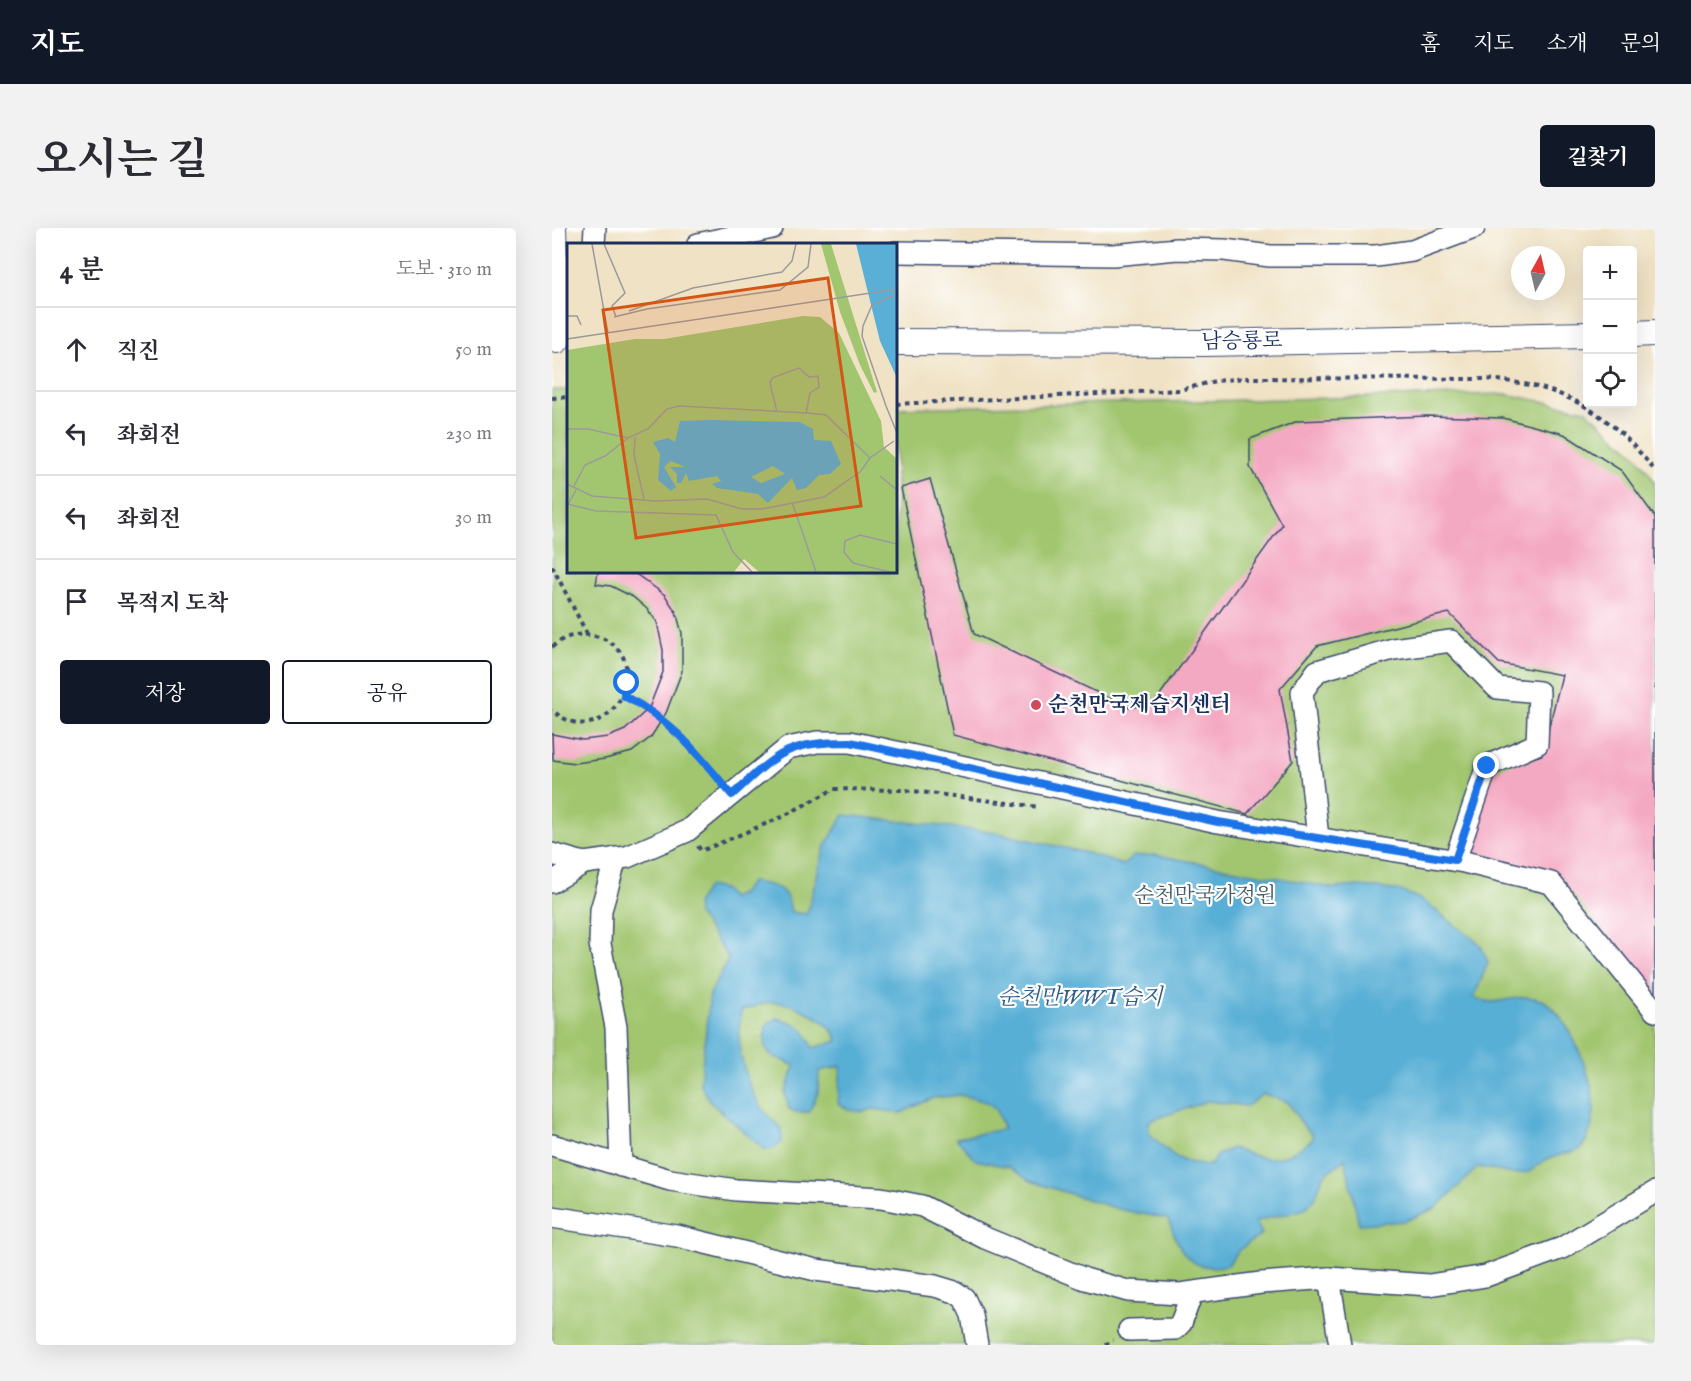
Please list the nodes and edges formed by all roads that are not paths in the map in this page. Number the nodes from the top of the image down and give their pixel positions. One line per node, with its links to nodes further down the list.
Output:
1 (553, 228): 11 (main road)
2 (595, 228): 5 (street)
3 (772, 228): 6 (street)
4 (1474, 228): 7 (street)
5 (594, 243)
6 (703, 243)
7 (897, 252)
8 (1655, 333): 10 (main road)
9 (1583, 334): 12 (main road, 남승룡로)
10 (1637, 334)
11 (559, 340)
12 (897, 342)
13 (1317, 838): 15 (street); 16 (street); 16 (street)
14 (552, 854): 17 (street)
15 (616, 858): 17 (street); 21 (street)
16 (1455, 860): 19 (street)
17 (584, 862): 18 (street)
18 (552, 882)
19 (1655, 1011)
20 (552, 1145): 21 (street)
21 (621, 1166): 25 (street)
22 (1655, 1192): 24 (street)
23 (552, 1217): 27 (street)
24 (1329, 1278): 25 (street); 28 (street)
25 (1192, 1293): 26 (street)
26 (1129, 1330)
27 (977, 1345)
28 (1341, 1345)

